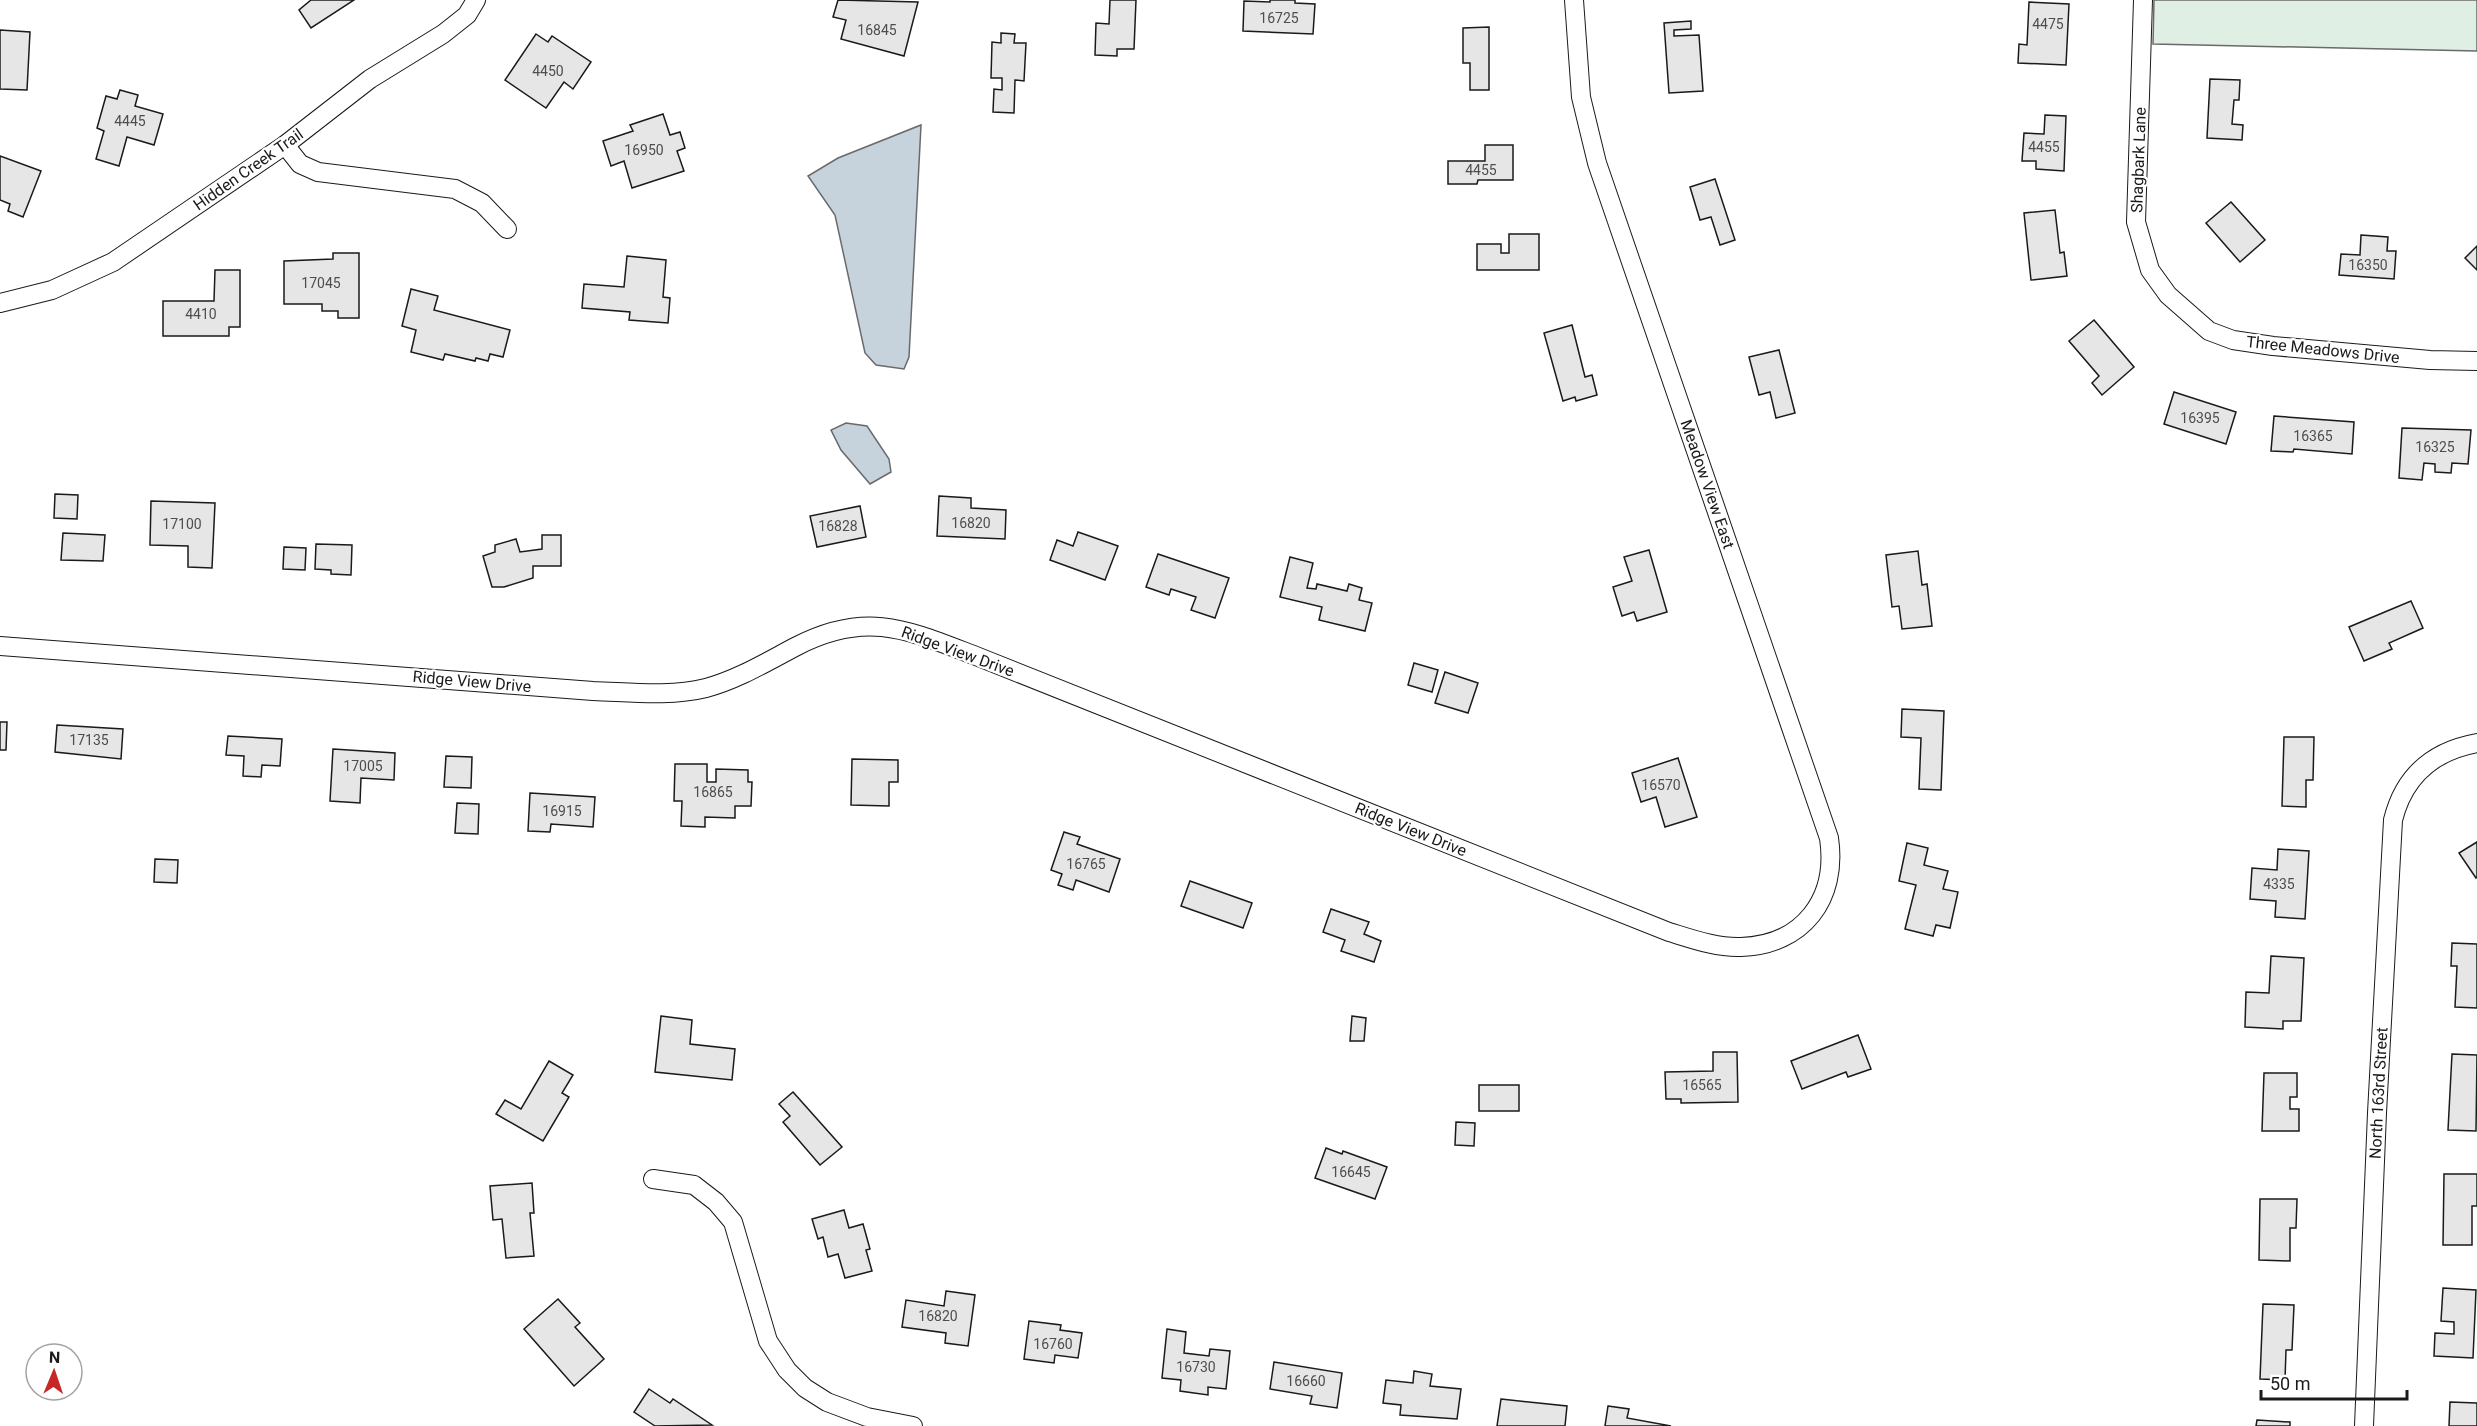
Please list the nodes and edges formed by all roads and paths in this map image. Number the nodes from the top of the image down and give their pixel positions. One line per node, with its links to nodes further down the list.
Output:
1 (476, 0): 4 (street, Hidden Creek Trail)
2 (1574, 0): 11 (street, Meadow View East)
3 (2143, 0): 7 (street, Shagbark Lane)
4 (285, 145): 5 (street); 6 (street, Hidden Creek Trail)
5 (507, 229)
6 (0, 303)
7 (2180, 307): 8 (street, Three Meadows Drive)
8 (2477, 361)
9 (0, 646): 11 (street, Ridge View Drive)
10 (2477, 743): 14 (street, North 163rd Street)
11 (1772, 943)
12 (653, 1179): 13 (street)
13 (913, 1426)
14 (2364, 1426)

